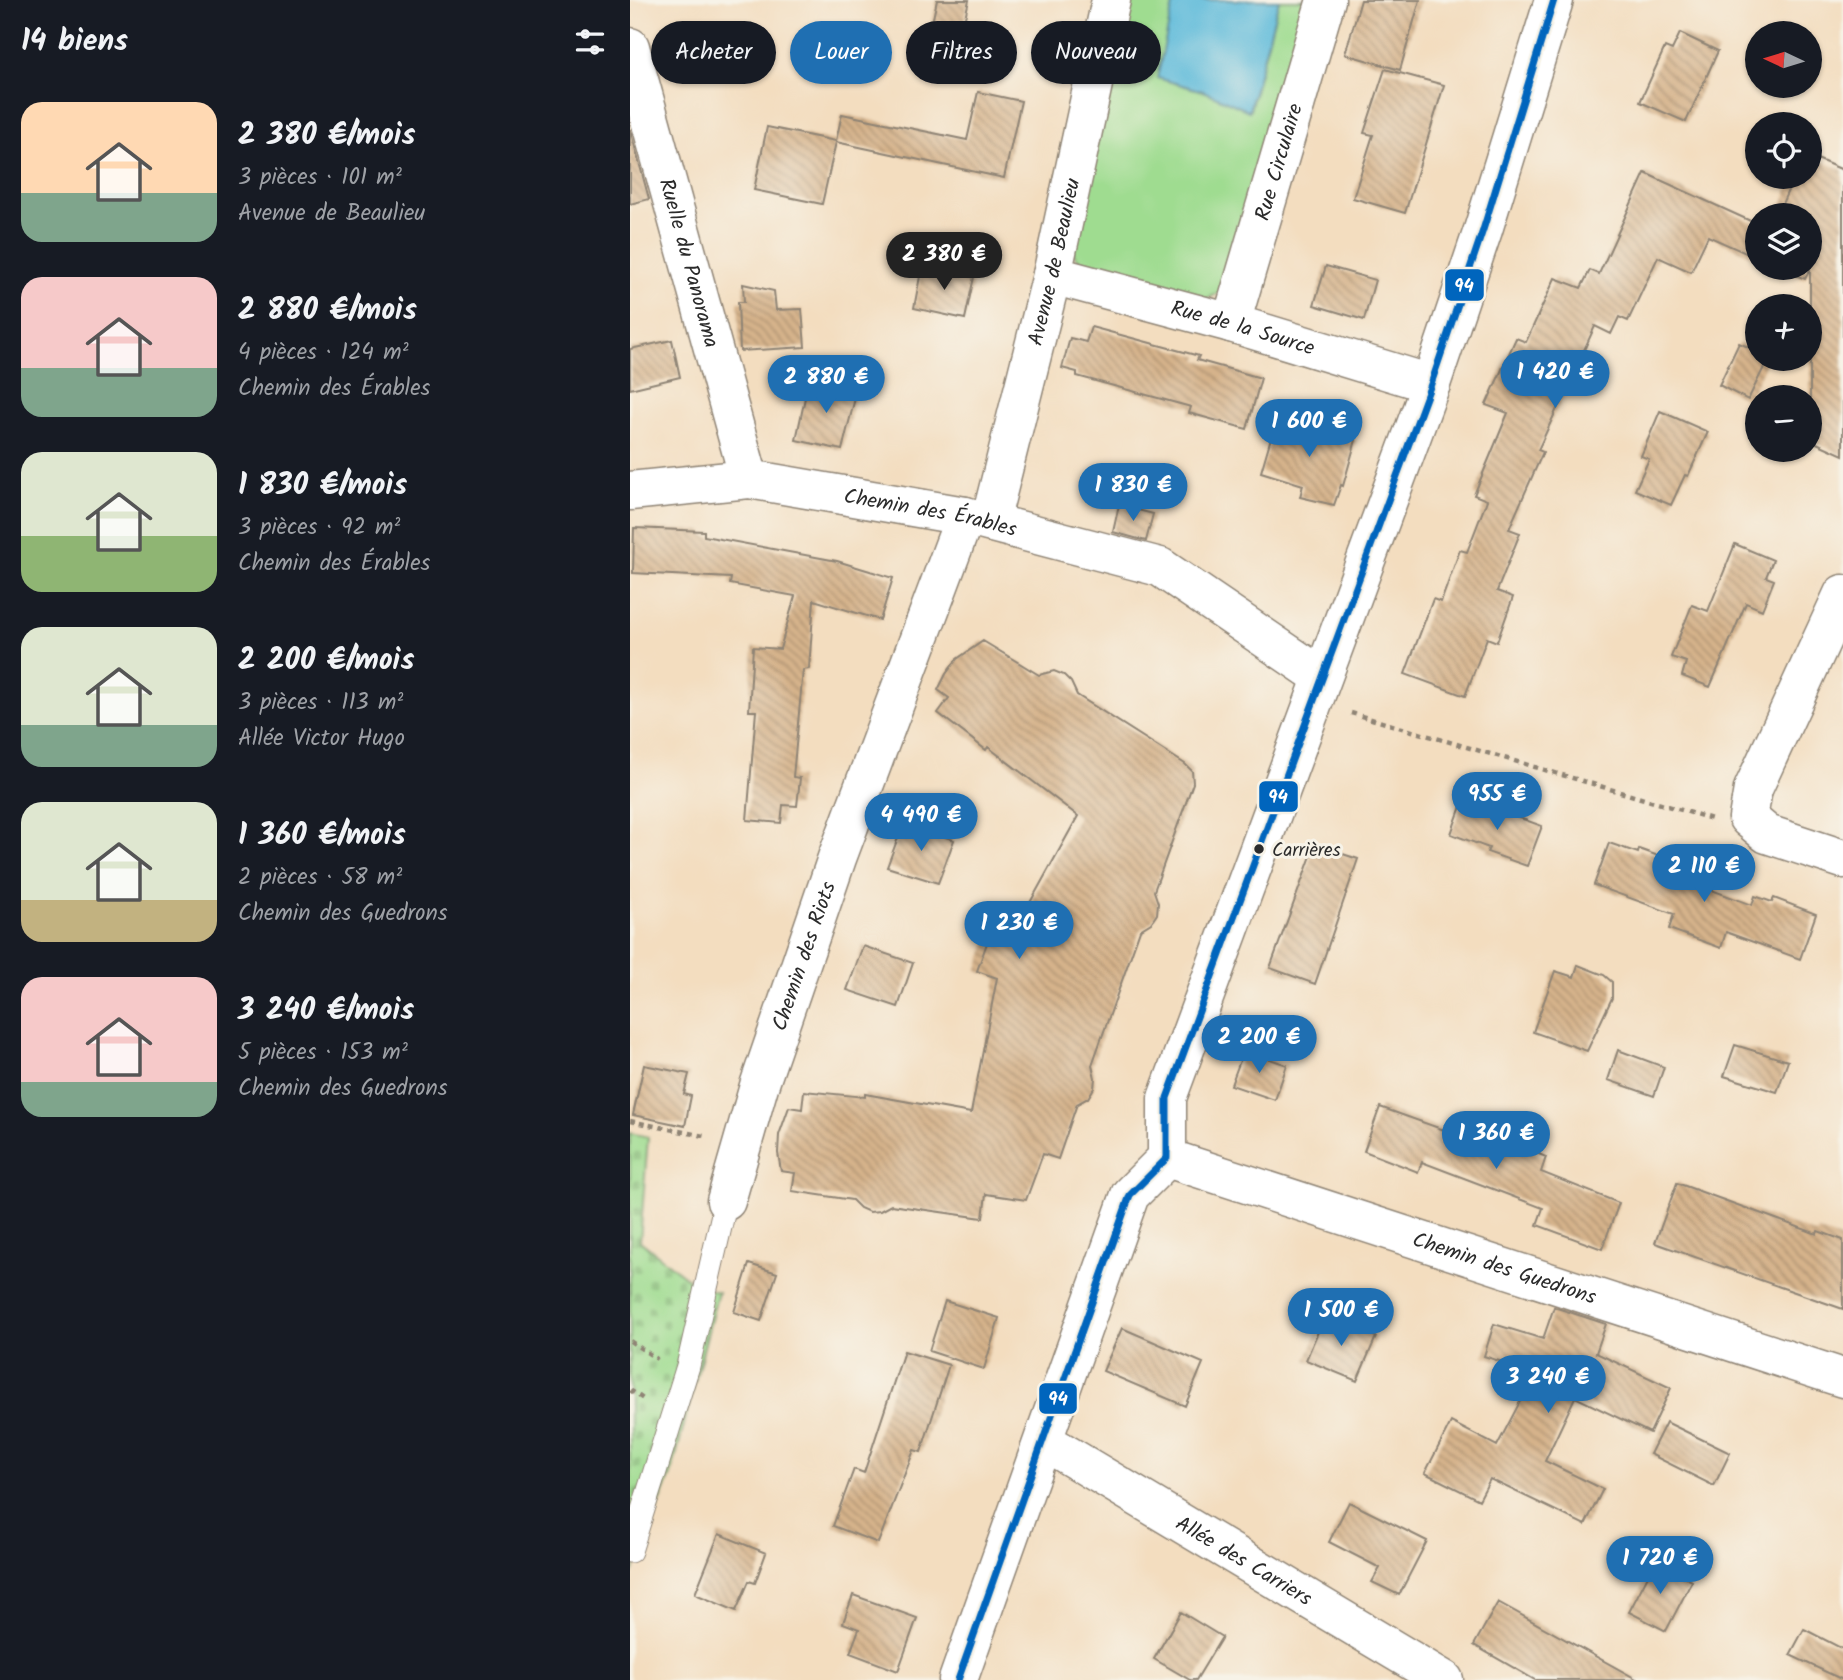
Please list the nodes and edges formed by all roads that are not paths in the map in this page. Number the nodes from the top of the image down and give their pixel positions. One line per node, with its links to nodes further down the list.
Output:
1 (1111, 0): 5 (street, Avenue de Beaulieu)
2 (1325, 0): 6 (street, Rue Circulaire)
3 (1553, 0): 7 (street)
4 (630, 47): 8 (street, Ruelle du Panorama)
5 (1052, 275): 6 (street, Rue de la Source); 10 (street, Avenue de Beaulieu)
6 (1231, 323): 7 (street, Rue de la Source)
7 (1432, 384): 12 (street)
8 (749, 479): 9 (street, Chemin des Érables); 10 (street, Chemin des Érables)
9 (630, 491)
10 (978, 519): 12 (street, Chemin des Érables); 15 (street, Chemin des Riots)
11 (1843, 594): 13 (street)
12 (1317, 689): 14 (street)
13 (1843, 859)
14 (1167, 1158): 16 (street, Chemin des Guedrons); 17 (street)
15 (726, 1201): 18 (lane)
16 (1843, 1378)
17 (1044, 1441): 19 (street); 20 (street, Allée des Carriers)
18 (630, 1551)
19 (958, 1680)
20 (1444, 1680)

